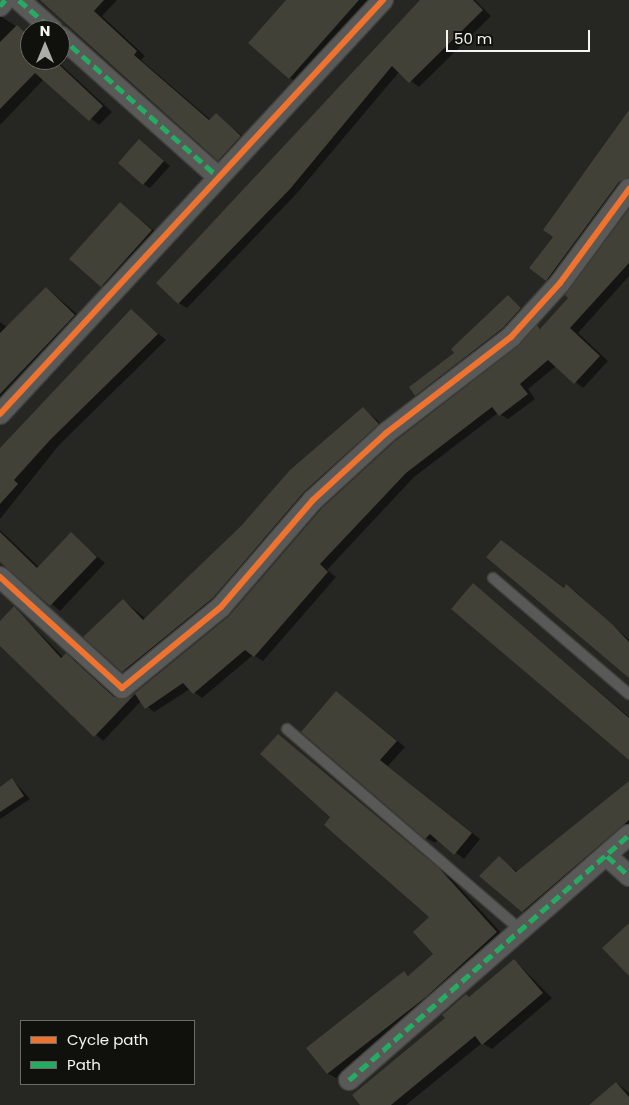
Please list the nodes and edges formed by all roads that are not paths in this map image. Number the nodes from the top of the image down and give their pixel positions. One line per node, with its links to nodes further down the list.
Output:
1 (5, 0): 4 (street)
2 (19, 0): 5 (street)
3 (383, 0): 7 (street)
4 (0, 6)
5 (42, 20)
6 (70, 45): 7 (street)
7 (217, 176): 9 (street)
8 (629, 189): 10 (street)
9 (0, 414)
10 (0, 577)
11 (493, 578): 12 (lane)
12 (629, 694)
13 (287, 729): 17 (lane)
14 (629, 835): 15 (street)
15 (607, 856): 16 (street); 17 (street)
16 (629, 876)
17 (521, 930): 18 (street)
18 (349, 1080)

